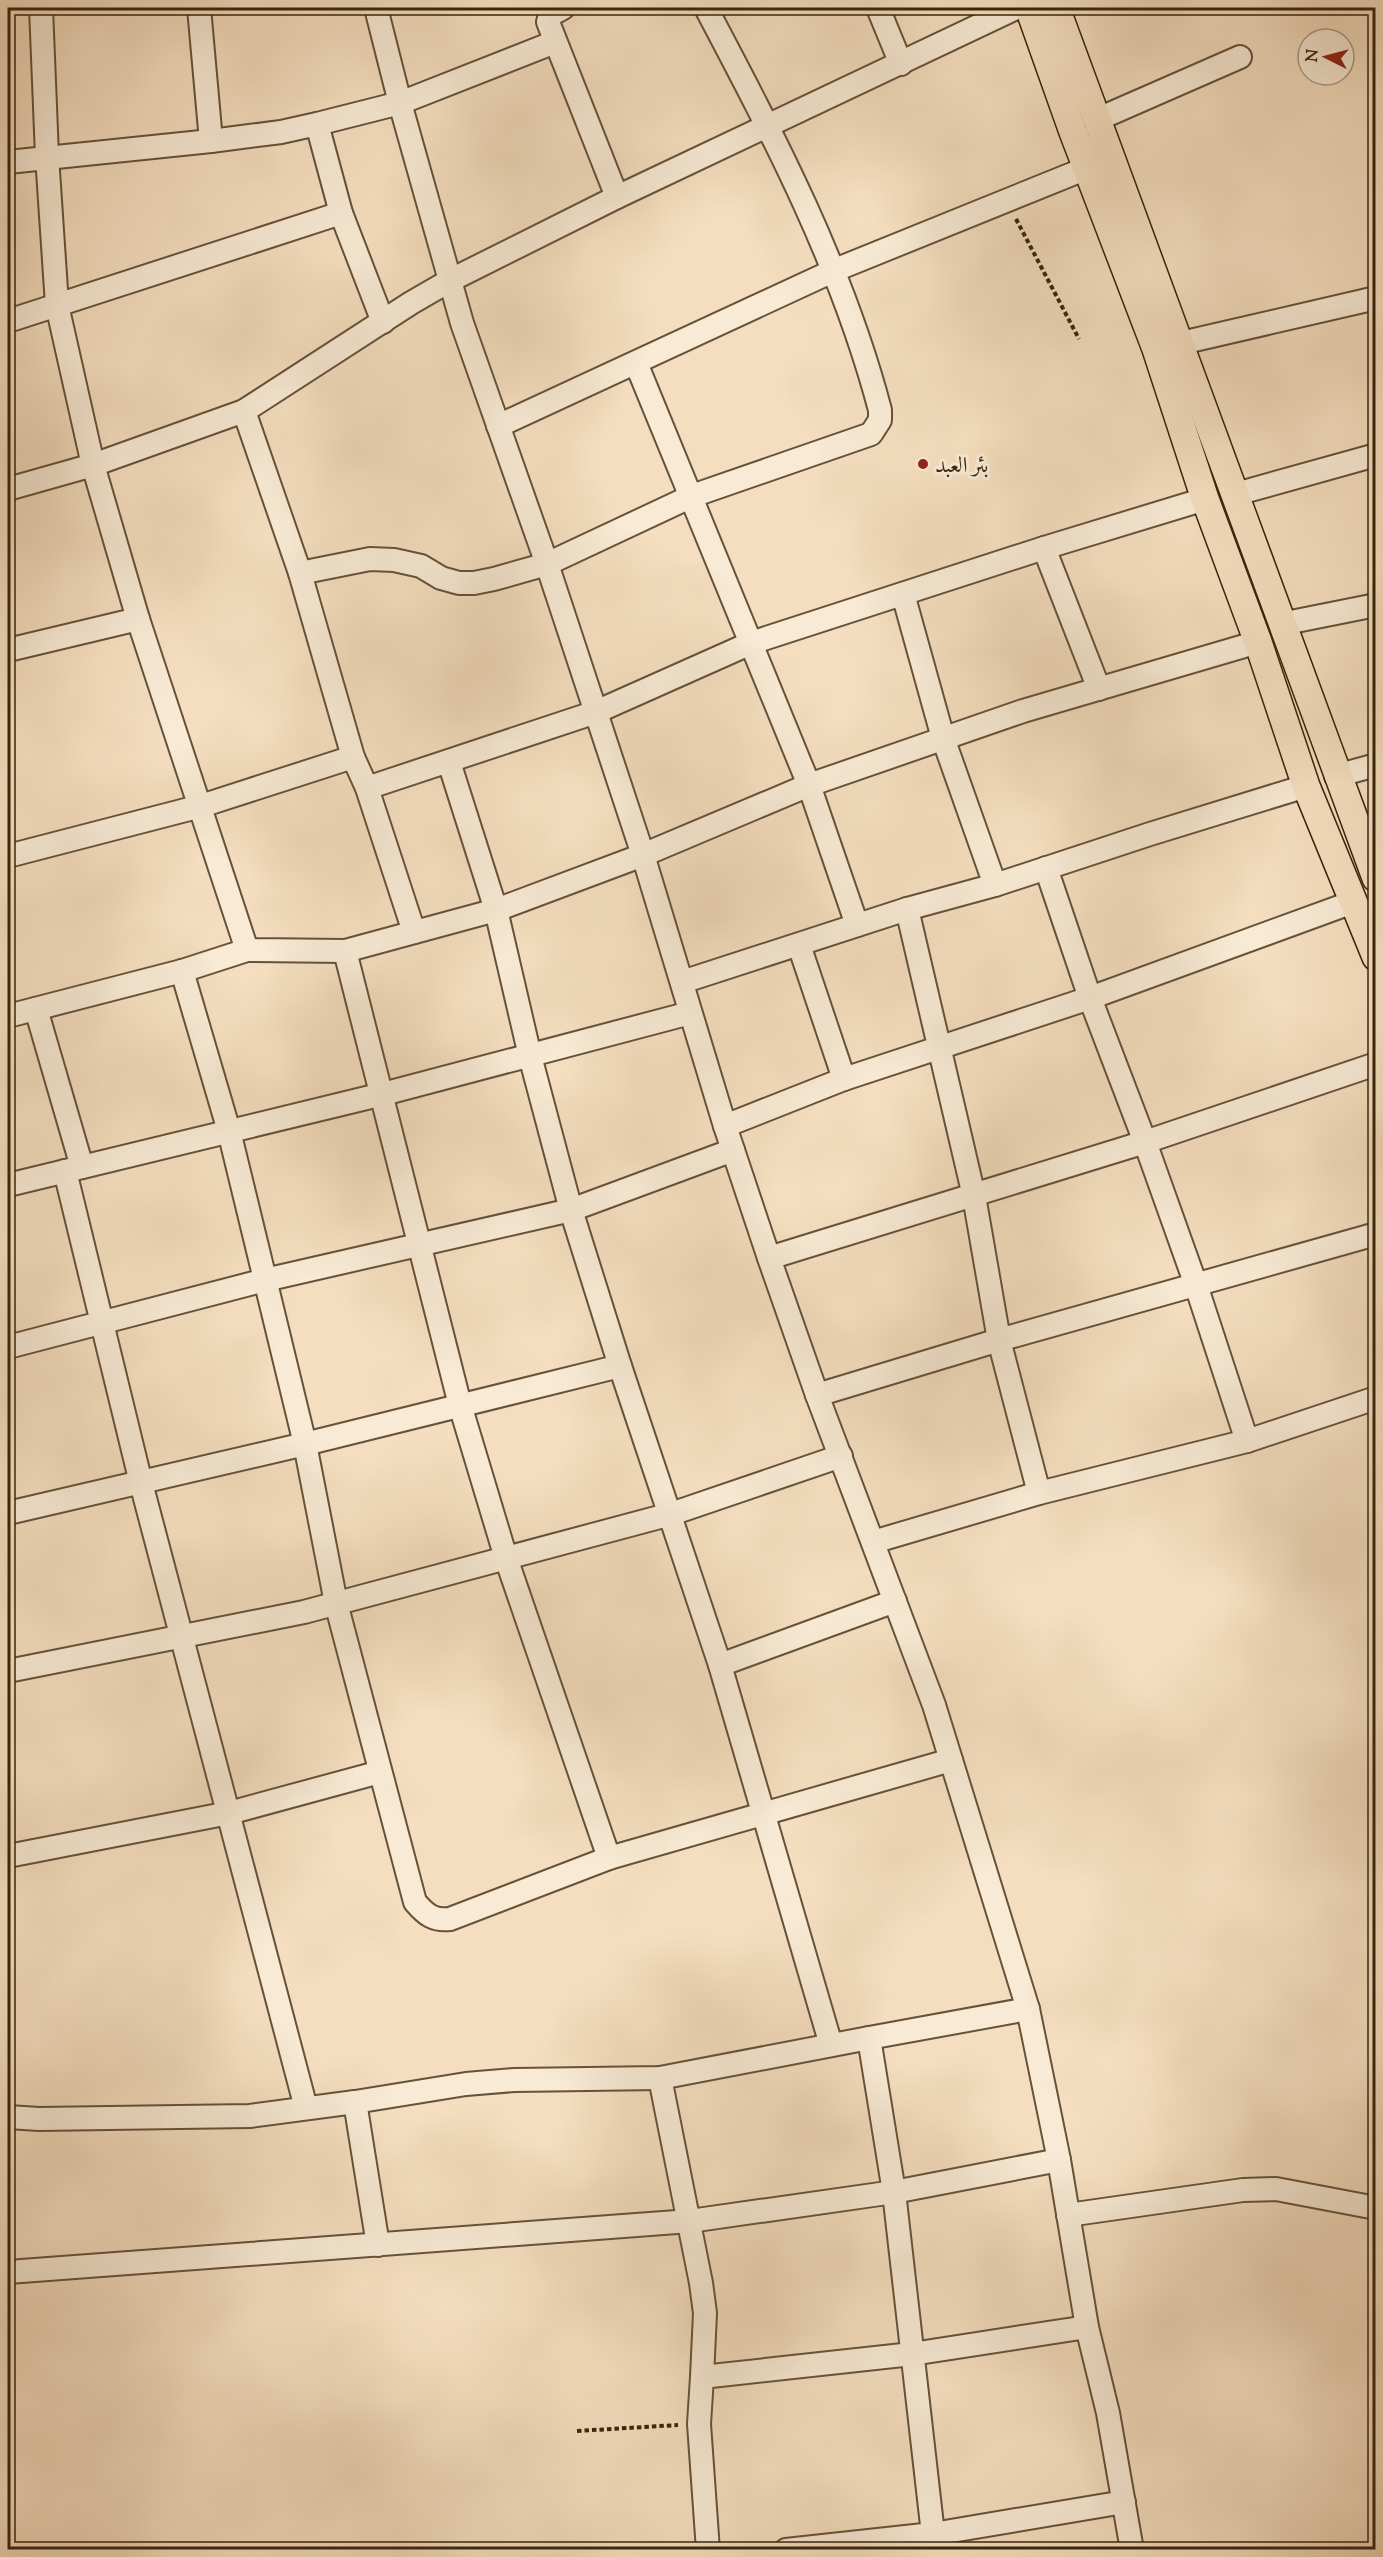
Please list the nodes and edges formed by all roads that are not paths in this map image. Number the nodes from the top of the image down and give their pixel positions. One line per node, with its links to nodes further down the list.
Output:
1 (41, 8): 18 (street)
2 (199, 8): 17 (street)
3 (377, 8): 13 (street)
4 (563, 8): 10 (street)
5 (706, 8): 16 (street)
6 (878, 8): 12 (street)
7 (1016, 8): 12 (street)
8 (1029, 8): 20 (main road)
9 (1056, 8): 14 (main road)
10 (555, 42): 13 (street); 21 (street)
11 (1240, 57): 14 (street)
12 (901, 64): 16 (street)
13 (400, 103): 15 (street); 24 (street)
14 (1096, 120): 29 (main road)
15 (317, 124): 17 (street); 22 (street)
16 (768, 126): 21 (street); 23 (street)
17 (211, 141): 18 (street)
18 (47, 156): 19 (street); 26 (street)
19 (8, 162)
20 (1087, 168): 23 (street); 29 (main road)
21 (617, 197): 24 (street)
22 (341, 213): 26 (street); 28 (street)
23 (835, 270): 30 (street); 37 (street)
24 (449, 281): 28 (street); 32 (street)
25 (1376, 298): 29 (street)
26 (57, 305): 27 (street); 34 (street)
27 (8, 321)
28 (383, 322): 31 (street)
29 (1167, 346): 36 (main road); 38 (main road)
30 (636, 363): 32 (street); 37 (street)
31 (244, 411): 34 (street); 41 (street)
32 (498, 426): 40 (street)
33 (1376, 455): 36 (street)
34 (93, 465): 35 (street); 44 (street)
35 (8, 489)
36 (1236, 494): 45 (main road)
37 (692, 496): 40 (street); 47 (street)
38 (1205, 499): 39 (street); 46 (main road)
39 (1044, 548): 42 (street); 49 (street)
40 (547, 564): 41 (street); 50 (street)
41 (300, 573): 52 (street)
42 (903, 594): 47 (street); 51 (street)
43 (1376, 605): 45 (street)
44 (138, 619): 48 (street); 59 (street)
45 (1281, 624): 55 (main road)
46 (1258, 642): 49 (street); 57 (main road)
47 (751, 643): 50 (street); 56 (street)
48 (8, 650)
49 (1099, 689): 51 (street)
50 (596, 712): 53 (street); 60 (street)
51 (943, 738): 56 (street); 64 (street)
52 (353, 757): 58 (street); 59 (street)
53 (449, 762): 58 (street); 67 (street)
54 (1376, 765): 55 (street)
55 (1336, 776): 63 (main road)
56 (809, 785): 60 (street); 68 (street)
57 (1306, 786): 62 (street); 65 (main road)
58 (367, 788): 69 (street)
59 (201, 806): 61 (street); 71 (street)
60 (643, 855): 67 (street); 75 (street)
61 (8, 856)
62 (1046, 868): 64 (street); 76 (street)
63 (1376, 878)
64 (995, 885): 66 (street)
65 (1353, 902): 73 (main road); 76 (street)
66 (907, 909): 68 (street); 80 (street)
67 (496, 910): 69 (street); 81 (street)
68 (857, 925): 70 (street)
69 (414, 932): 72 (street)
70 (799, 945): 75 (street); 83 (street)
71 (247, 950): 72 (street); 74 (street)
72 (345, 951): 84 (street)
73 (1376, 957)
74 (182, 971): 77 (street); 86 (street)
75 (682, 982): 78 (street)
76 (1090, 998): 80 (street); 87 (street)
77 (36, 1008): 79 (street); 89 (street)
78 (690, 1012): 81 (street); 85 (street)
79 (8, 1016)
80 (940, 1046): 83 (street); 91 (street)
81 (530, 1056): 84 (street); 92 (street)
82 (1376, 1064): 87 (street)
83 (844, 1079): 85 (street)
84 (383, 1094): 86 (street); 94 (street)
85 (725, 1126): 88 (street)
86 (229, 1131): 89 (street); 96 (street)
87 (1145, 1142): 91 (street); 97 (street)
88 (733, 1150): 92 (street); 95 (street)
89 (74, 1169): 90 (street); 98 (street)
90 (8, 1185)
91 (974, 1196): 95 (street); 99 (street)
92 (572, 1210): 94 (street); 101 (street)
93 (1376, 1234): 97 (street)
94 (419, 1244): 96 (street); 104 (street)
95 (769, 1258): 102 (street)
96 (265, 1280): 98 (street); 106 (street)
97 (1196, 1286): 99 (street); 105 (street)
98 (101, 1324): 100 (street); 108 (street)
99 (999, 1340): 102 (street); 109 (street)
100 (8, 1347)
101 (620, 1366): 104 (street); 111 (street)
102 (817, 1395): 107 (street)
103 (1376, 1398): 105 (street)
104 (460, 1405): 106 (street); 113 (street)
105 (1247, 1441): 109 (street)
106 (305, 1444): 108 (street); 115 (street)
107 (841, 1456): 111 (street); 112 (street)
108 (141, 1483): 110 (street); 116 (street)
109 (1039, 1493): 112 (street)
110 (8, 1513)
111 (670, 1514): 113 (street); 117 (street)
112 (873, 1542): 114 (street)
113 (506, 1558): 115 (street); 124 (street)
114 (895, 1601): 117 (street); 119 (street)
115 (336, 1603): 116 (street); 120 (street)
116 (183, 1636): 118 (street); 121 (street)
117 (720, 1665): 122 (street)
118 (8, 1671)
119 (951, 1760): 122 (street); 125 (street)
120 (380, 1772): 121 (street); 124 (street)
121 (229, 1813): 123 (street); 130 (street)
122 (763, 1814): 124 (street); 127 (street)
123 (8, 1856)
124 (609, 1858)
125 (1029, 2009): 126 (street); 132 (street)
126 (869, 2038): 127 (street); 133 (street)
127 (831, 2045): 128 (street)
128 (660, 2078): 129 (street); 136 (street)
129 (355, 2102): 130 (street); 137 (street)
130 (306, 2108): 131 (street)
131 (8, 2117)
132 (1059, 2160): 133 (street); 135 (street)
133 (894, 2192): 136 (street); 140 (street)
134 (1376, 2208): 135 (street)
135 (1068, 2215): 139 (street)
136 (690, 2222): 137 (street); 141 (street)
137 (378, 2245): 138 (street)
138 (8, 2272)
139 (1088, 2327): 140 (street); 142 (street)
140 (912, 2354): 141 (street); 143 (street)
141 (702, 2377): 144 (street)
142 (1124, 2502): 143 (street); 146 (street)
143 (933, 2534): 145 (street)
144 (708, 2550)
145 (786, 2550)
146 (1132, 2550)

